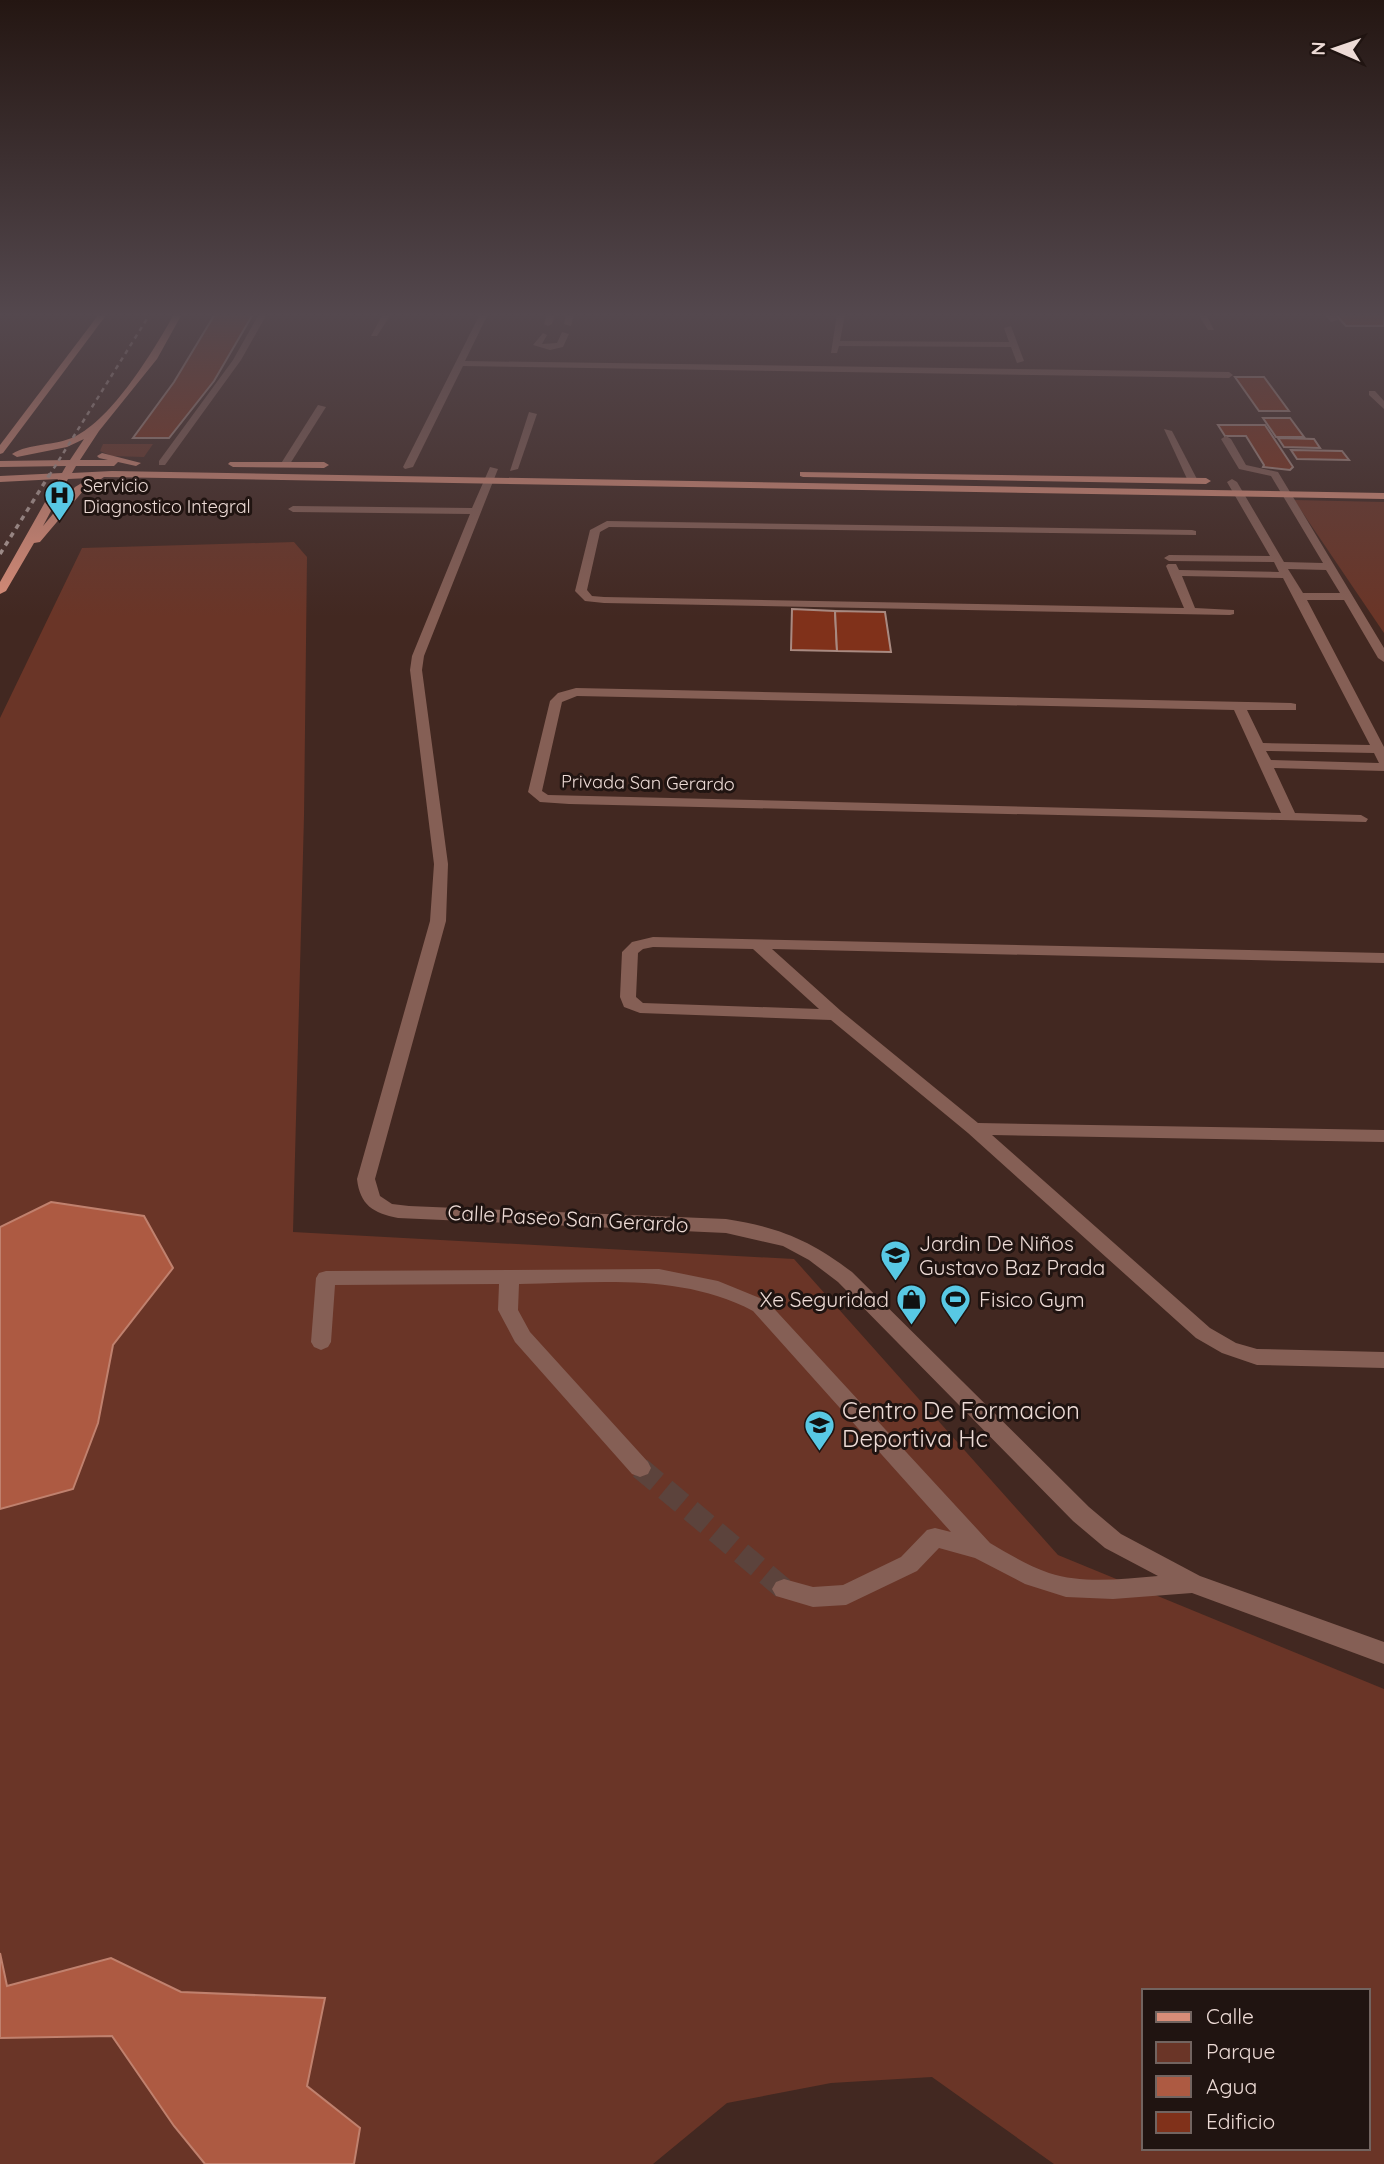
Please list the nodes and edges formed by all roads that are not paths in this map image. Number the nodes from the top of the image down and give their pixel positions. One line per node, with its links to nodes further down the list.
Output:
1 (28, 415): 11 (main road)
2 (107, 415): 7 (main road)
3 (197, 415): 14 (street)
4 (316, 415): 18 (street)
5 (434, 415): 21 (street)
6 (532, 415): 23 (street)
7 (95, 430): 10 (main road); 11 (main road)
8 (1167, 431): 30 (street)
9 (1226, 439): 32 (street)
10 (85, 445): 12 (main road); 13 (main road)
11 (0, 453)
12 (74, 463): 13 (main road); 16 (main road); 28 (main road)
13 (136, 463): 14 (main road)
14 (162, 463): 15 (main road)
15 (174, 463)
16 (0, 464)
17 (215, 464): 18 (main road)
18 (285, 465): 19 (main road)
19 (339, 466)
20 (394, 467): 21 (main road)
21 (408, 467): 22 (main road)
22 (421, 468)
23 (513, 469): 24 (main road); 25 (main road)
24 (488, 473): 26 (main road); 34 (main road); 38 (street, Calle Paseo San Gerardo)
25 (733, 473)
26 (112, 474): 28 (main road); 41 (main road)
27 (788, 474): 30 (main road)
28 (65, 475): 29 (main road); 41 (main road)
29 (0, 479)
30 (1193, 481): 31 (main road)
31 (1232, 482): 32 (main road); 34 (street)
32 (1279, 483): 33 (main road); 35 (street)
33 (1384, 485)
34 (1239, 494): 35 (main road); 44 (street)
35 (1285, 495): 36 (main road); 43 (street)
36 (1384, 496)
37 (293, 509): 38 (street)
38 (475, 511): 70 (street, Calle Paseo San Gerardo)
39 (1158, 532): 40 (street); 42 (street); 49 (street)
40 (1192, 533)
41 (25, 549): 46 (main road)
42 (1169, 558): 44 (street); 45 (street)
43 (1328, 566): 44 (street); 48 (street)
44 (1281, 567): 45 (street); 47 (street)
45 (1175, 573): 49 (street)
46 (0, 591)
47 (1299, 596): 48 (street); 55 (street)
48 (1347, 597): 51 (street)
49 (1191, 611): 50 (street)
50 (1230, 612)
51 (1384, 658)
52 (1239, 706): 53 (street, Privada San Gerardo); 54 (street); 58 (street, Privada San Gerardo)
53 (1291, 707)
54 (1260, 747): 55 (street); 56 (street)
55 (1380, 754)
56 (1267, 764): 57 (street); 58 (street)
57 (1384, 767)
58 (1290, 817): 59 (street, Privada San Gerardo)
59 (1361, 819)
60 (759, 946): 61 (street); 62 (street); 62 (street)
61 (1384, 958)
62 (835, 1015): 63 (street)
63 (974, 1129): 64 (street); 67 (street)
64 (1384, 1136)
65 (509, 1277): 66 (street); 68 (street); 69 (street)
66 (321, 1342)
67 (1384, 1360)
68 (640, 1468)
69 (982, 1550): 70 (street); 71 (street)
70 (1192, 1583): 72 (street, Calle Paseo San Gerardo)
71 (784, 1589)
72 (1384, 1653)

